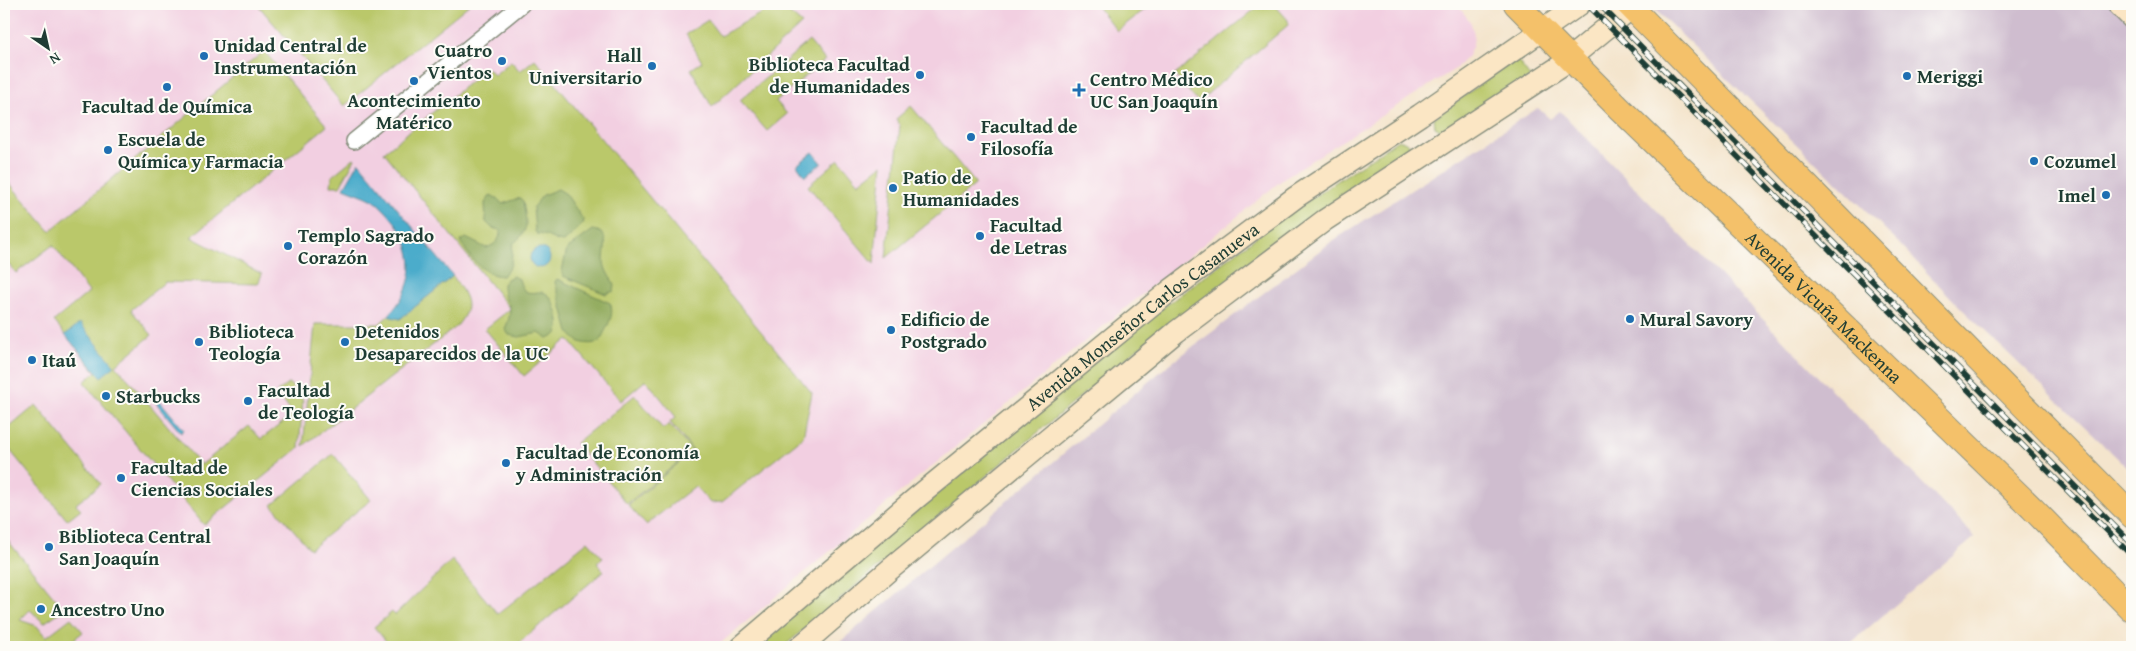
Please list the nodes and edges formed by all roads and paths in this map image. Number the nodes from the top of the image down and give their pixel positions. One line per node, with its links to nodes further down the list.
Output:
1 (522, 4): 9 (street)
2 (1516, 4): 7 (main road, Avenida Vicuña Mackenna)
3 (2118, 4): 6 (main road)
4 (1632, 5): 8 (main road, Avenida Monseñor Carlos Casanueva); 10 (main road)
5 (1572, 9): 7 (main road, Avenida Monseñor Carlos Casanueva)
6 (2132, 18)
7 (1542, 30): 8 (main road, Avenida Vicuña Mackenna); 12 (main road, Avenida Monseñor Carlos Casanueva)
8 (1570, 59): 11 (main road, Avenida Vicuña Mackenna); 13 (main road, Avenida Monseñor Carlos Casanueva)
9 (354, 141)
10 (2132, 516)
11 (2132, 610)
12 (741, 647)
13 (800, 647)

